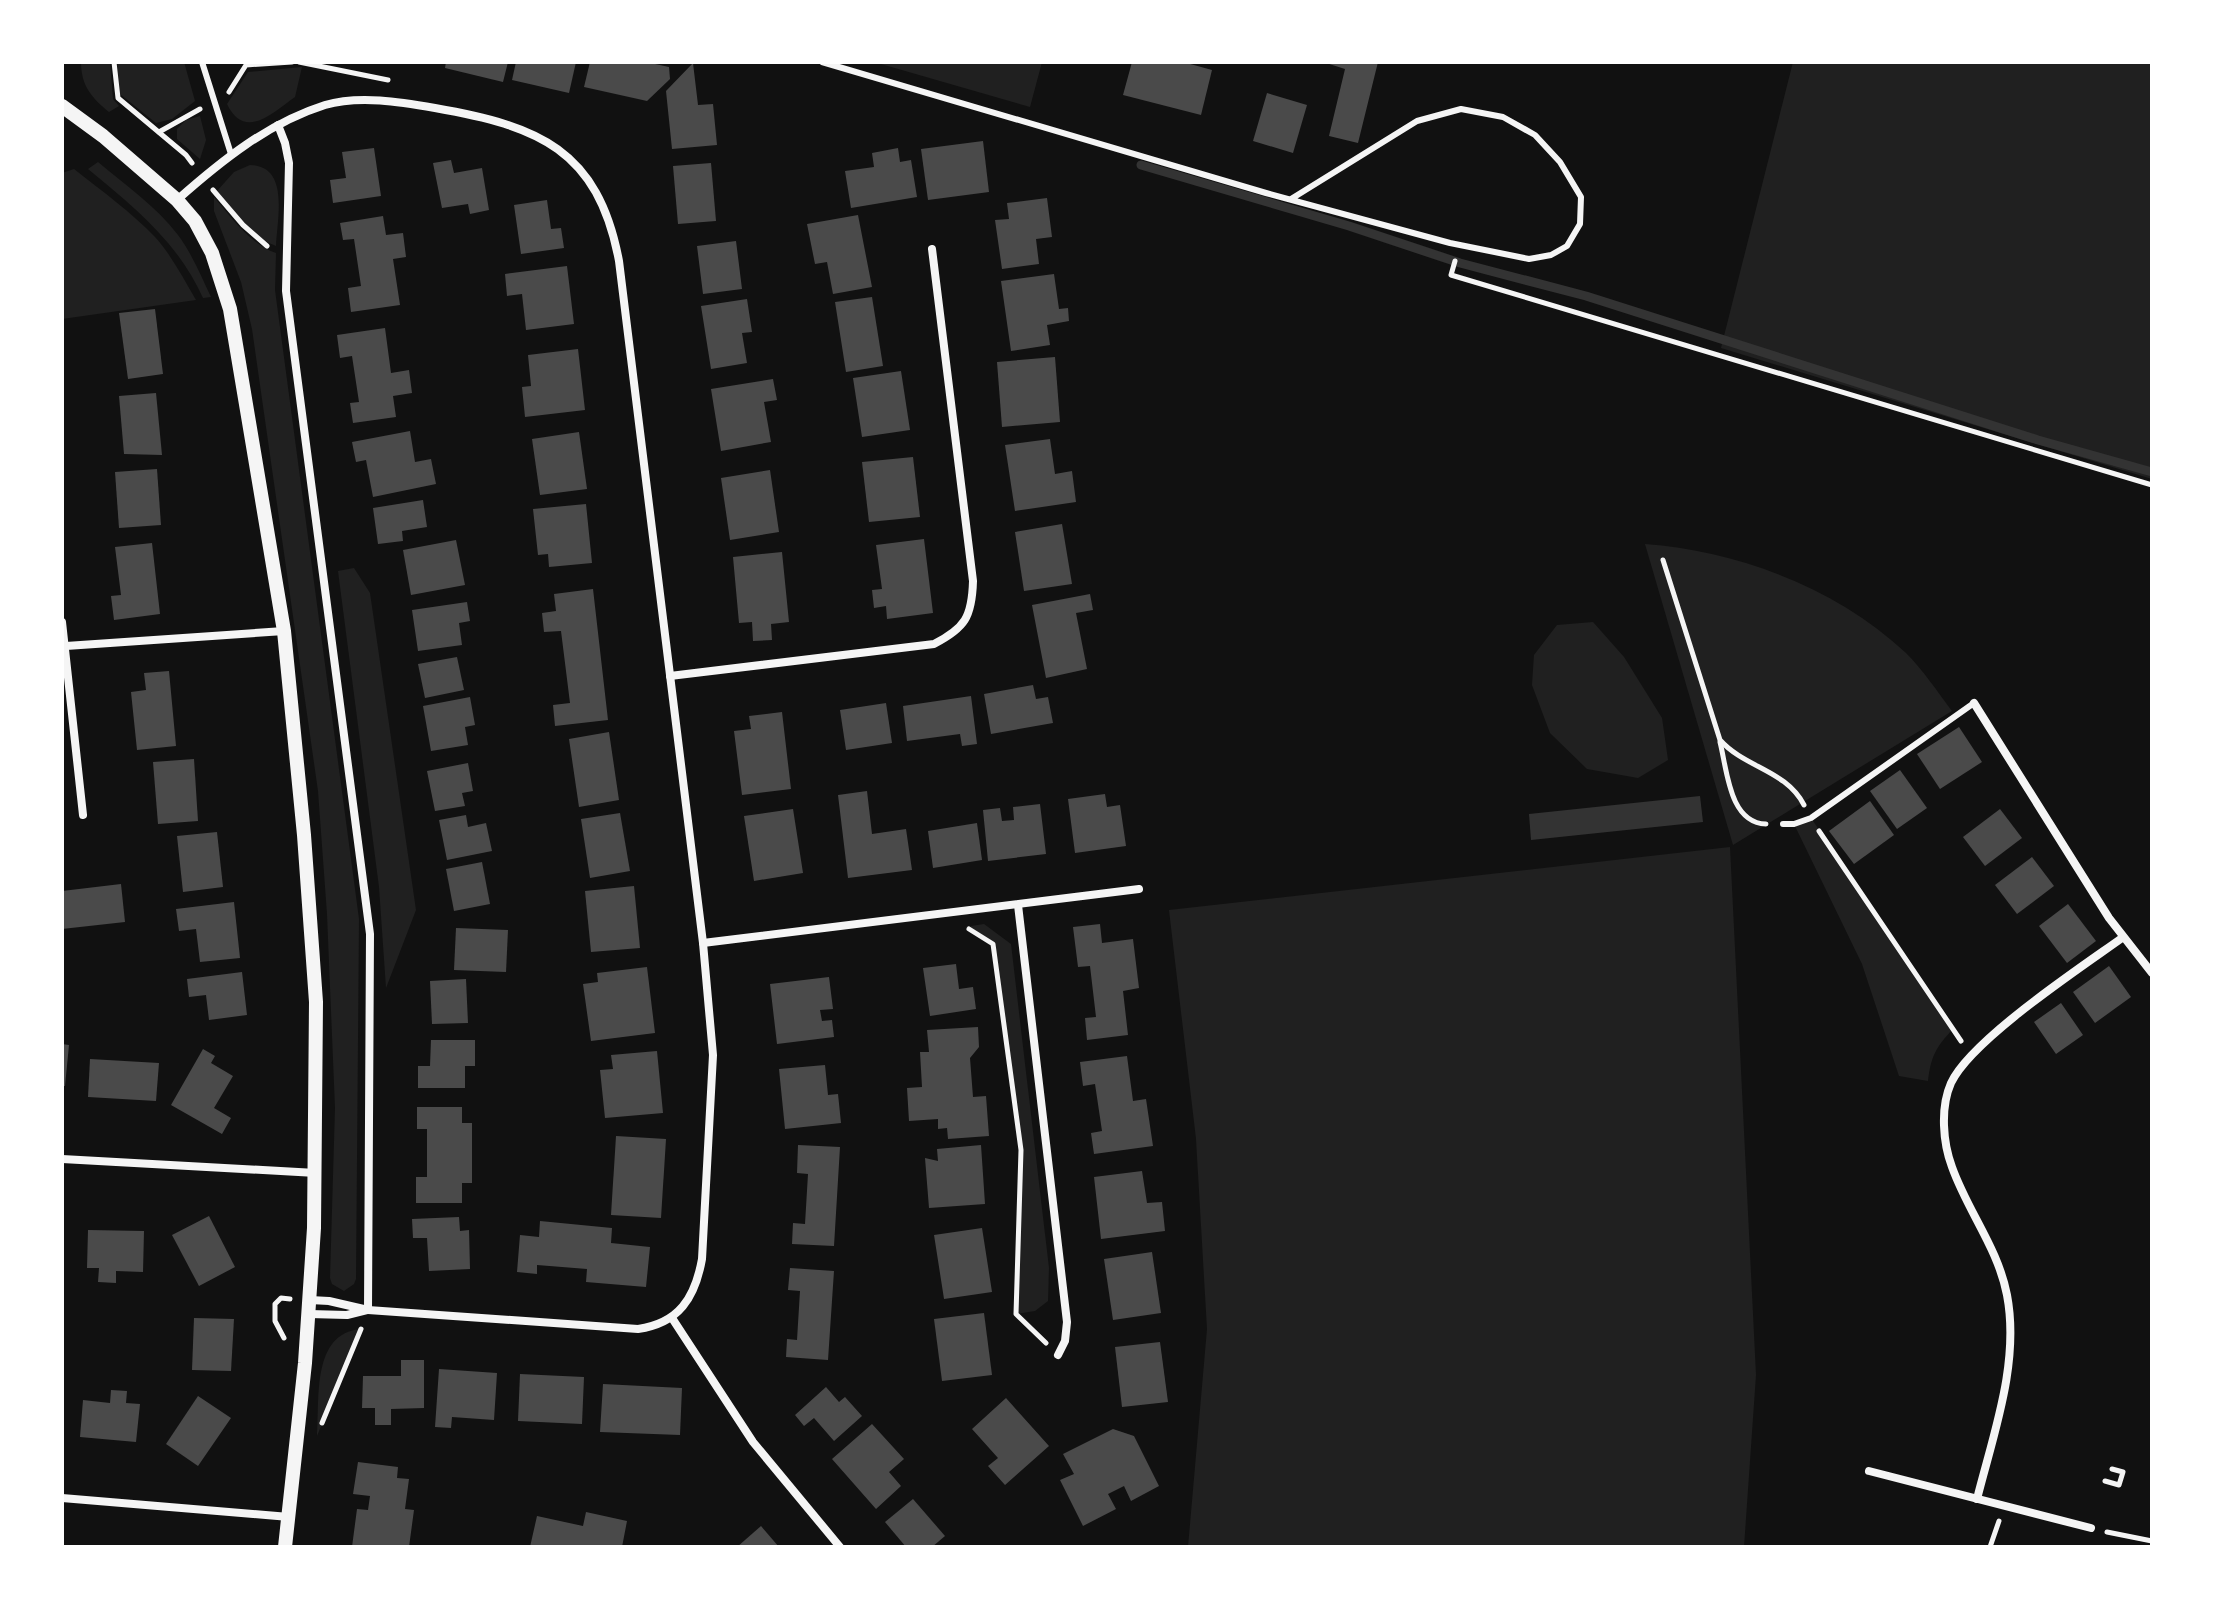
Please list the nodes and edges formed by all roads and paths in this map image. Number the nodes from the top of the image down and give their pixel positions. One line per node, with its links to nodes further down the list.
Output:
1 (114, 62): 7 (path)
2 (202, 62): 9 (lane)
3 (299, 62): 5 (path)
4 (822, 62): 10 (lane)
5 (397, 102): 8 (street); 18 (street)
6 (62, 106): 11 (street)
7 (128, 107)
8 (278, 125): 9 (street); 32 (street)
9 (231, 154): 11 (street)
10 (1291, 199): 10 (lane)
11 (177, 200): 16 (street)
12 (932, 249): 18 (street)
13 (1452, 273): 14 (path)
14 (2152, 485)
15 (62, 622): 17 (street)
16 (284, 631): 17 (street); 30 (street)
17 (66, 646): 21 (street)
18 (670, 676): 27 (street)
19 (1974, 703): 22 (lane); 26 (street)
20 (1720, 740): 22 (path)
21 (83, 815)
22 (1783, 824)
23 (1139, 889): 24 (street)
24 (1018, 905): 25 (street); 34 (street)
25 (944, 914): 27 (street); 34 (path)
26 (2122, 938): 28 (street); 40 (street)
27 (703, 943): 33 (street)
28 (2152, 973)
29 (62, 1159): 30 (street)
30 (316, 1173): 31 (street)
31 (310, 1307): 32 (street); 32 (street); 35 (street)
32 (368, 1310): 33 (street); 35 (path)
33 (672, 1318): 45 (street)
34 (1058, 1355)
35 (296, 1453): 41 (street)
36 (2112, 1469): 38 (path)
37 (1869, 1471): 40 (street)
38 (2105, 1481)
39 (62, 1498): 41 (street)
40 (1977, 1499): 42 (street)
41 (290, 1517): 44 (street)
42 (2091, 1528): 43 (path)
43 (2152, 1541)
44 (285, 1547)
45 (840, 1547)

